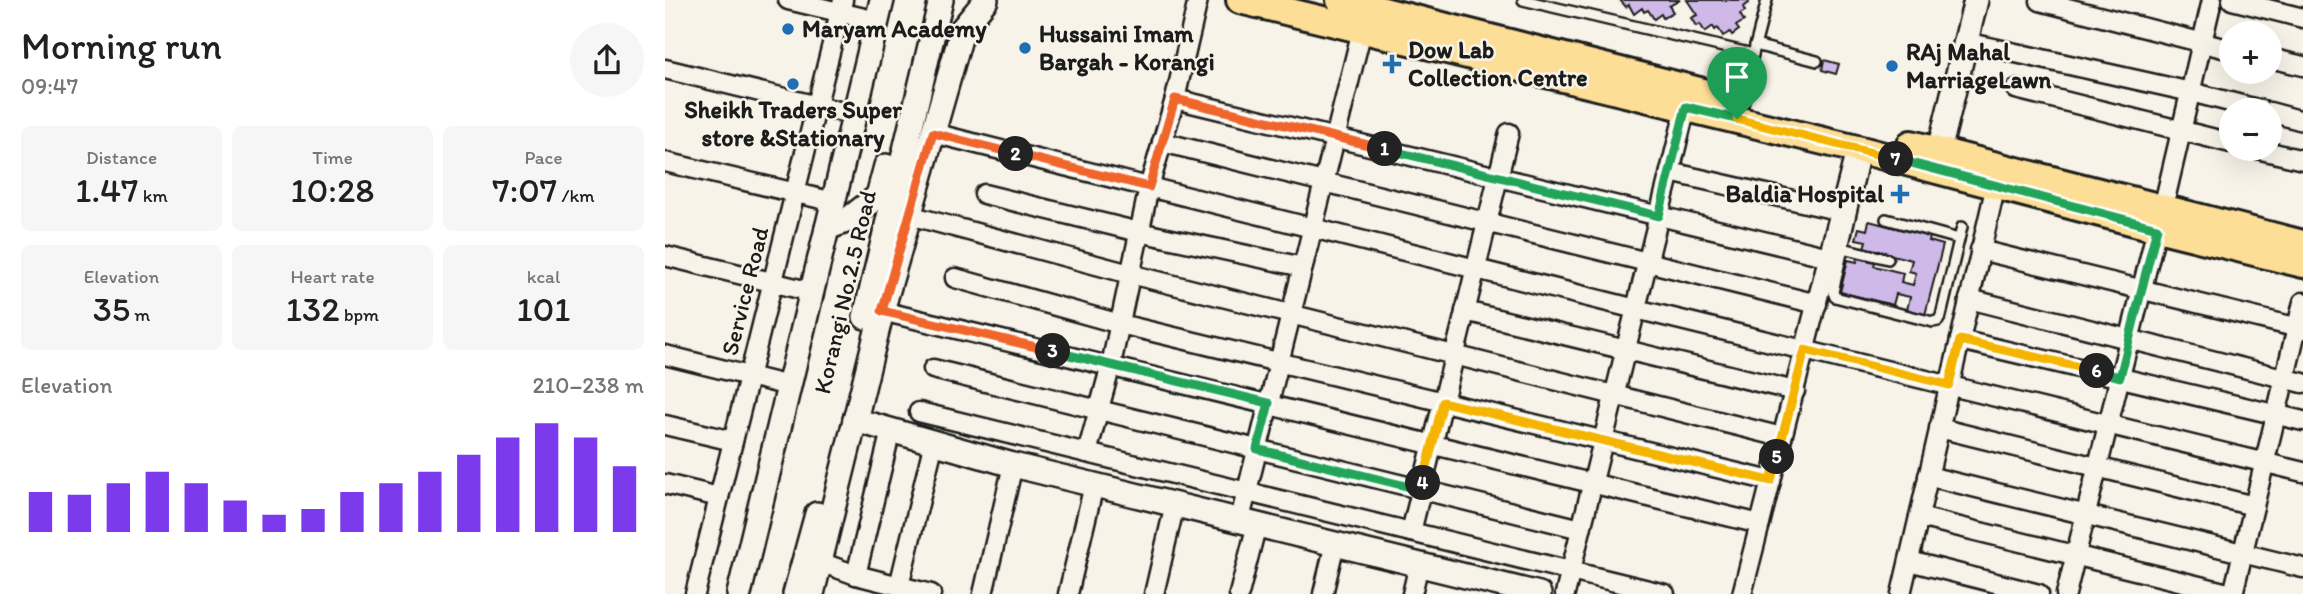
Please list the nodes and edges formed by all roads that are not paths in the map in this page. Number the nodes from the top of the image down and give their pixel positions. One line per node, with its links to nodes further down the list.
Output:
1 (788, 0): 15 (street)
2 (928, 0): 66 (main road)
3 (941, 0): 160 (main road, Korangi No.2.5 Road)
4 (951, 0): 18 (main road)
5 (986, 0): 18 (main road)
6 (1198, 0): 30 (street)
7 (1240, 0): 19 (main road)
8 (1340, 0): 34 (main road)
9 (1527, 0): 23 (lane)
10 (1767, 0): 23 (lane)
11 (1976, 0): 20 (main road)
12 (2212, 0): 21 (street)
13 (2232, 0): 17 (street)
14 (2040, 1): 21 (street)
15 (841, 6): 16 (street); 32 (street, Service Road)
16 (882, 6): 35 (main road, Korangi No.2.5 Road)
17 (2303, 18)
18 (963, 28): 39 (main road)
19 (1362, 30): 33 (main road); 41 (street)
20 (1966, 42): 29 (street); 45 (main road)
21 (2202, 43): 22 (street); 29 (street)
22 (2219, 47)
23 (1754, 50): 24 (lane); 34 (lane)
24 (1817, 61)
25 (2282, 61): 26 (street)
26 (2303, 66)
27 (665, 69): 32 (street)
28 (2016, 89): 38 (street)
29 (2191, 92): 31 (street); 38 (street)
30 (1175, 99): 41 (street); 43 (street)
31 (2219, 99)
32 (816, 106): 35 (street); 55 (street, Service Road)
33 (1686, 107): 34 (main road); 49 (street)
34 (1739, 111): 44 (main road); 45 (main road)
35 (855, 115): 57 (main road, Korangi No.2.5 Road)
36 (2282, 116): 37 (street)
37 (2303, 121)
38 (2182, 131): 42 (street); 61 (street)
39 (933, 133): 54 (street); 59 (main road)
40 (1509, 133): 50 (street)
41 (1335, 137): 50 (street); 52 (street)
42 (2219, 139)
43 (1162, 142): 52 (street); 54 (street)
44 (1861, 150): 51 (street); 53 (main road)
45 (1939, 151): 61 (main road)
46 (2282, 155): 47 (street)
47 (2303, 160)
48 (665, 162): 55 (street)
49 (1670, 172): 58 (street); 60 (street)
50 (1498, 177): 60 (street); 63 (street)
51 (1853, 181): 58 (street); 71 (lane)
52 (1324, 182): 63 (street); 64 (street)
53 (1996, 185): 61 (main road); 70 (street)
54 (1149, 187): 64 (street); 67 (street)
55 (794, 193): 57 (street); 80 (street, Service Road)
56 (984, 194): 67 (street)
57 (834, 202): 66 (main road, Korangi No.2.5 Road)
58 (1841, 211): 71 (street)
59 (909, 215): 78 (street); 88 (main road)
60 (1659, 216): 71 (street); 74 (street)
61 (2160, 218): 69 (main road); 75 (main road); 81 (street)
62 (1886, 219): 68 (lane)
63 (1487, 222): 74 (street); 77 (street)
64 (1313, 227): 76 (street); 77 (street)
65 (1962, 227): 68 (lane)
66 (827, 228): 82 (main road, Korangi No.2.5 Road)
67 (1139, 232): 76 (street); 78 (street)
68 (1959, 239): 71 (lane)
69 (2303, 244)
70 (1980, 250): 81 (street); 83 (street)
71 (1836, 252): 73 (lane); 85 (street)
72 (665, 256): 80 (street)
73 (1888, 259)
74 (1648, 261): 85 (street); 86 (street)
75 (2303, 264)
76 (1303, 267): 89 (street)
77 (1476, 268): 86 (street); 87 (street)
78 (1130, 274): 89 (street); 90 (street)
79 (955, 278): 90 (street)
80 (772, 283): 82 (street); 101 (street, Service Road)
81 (2141, 290): 91 (street); 92 (street)
82 (812, 292): 106 (main road, Korangi No.2.5 Road)
83 (1969, 299): 92 (street); 93 (street)
84 (2303, 302): 91 (street)
85 (1817, 304): 95 (street)
86 (1636, 309): 94 (street); 95 (street)
87 (1465, 310): 94 (street); 97 (street)
88 (882, 311): 99 (street); 114 (main road)
89 (1291, 314): 97 (street); 98 (street)
90 (1120, 324): 98 (street); 99 (street)
91 (2300, 329): 103 (street)
92 (2129, 339): 102 (street); 103 (street)
93 (1960, 340): 102 (street); 105 (street)
94 (1626, 349): 107 (street); 108 (street)
95 (1805, 350): 105 (street); 107 (street)
96 (665, 355): 101 (street)
97 (1453, 355): 108 (street); 109 (street)
98 (1279, 362): 109 (street); 110 (street)
99 (1111, 365): 110 (street); 111 (street)
100 (933, 369): 111 (street)
101 (750, 376): 106 (street); 122 (street, Service Road)
102 (2120, 377): 113 (street); 116 (street)
103 (2285, 378): 104 (street); 113 (street)
104 (2303, 383)
105 (1949, 385): 116 (street); 118 (street)
106 (789, 386): 159 (main road, Korangi No.2.5 Road)
107 (1795, 391): 120 (street)
108 (1614, 395): 120 (street); 121 (street)
109 (1443, 402): 121 (street); 124 (street)
110 (1269, 403): 124 (street); 125 (street)
111 (1099, 411): 125 (street); 126 (street)
112 (919, 412): 126 (street)
113 (2276, 414): 115 (street); 127 (street)
114 (855, 420): 119 (main road); 151 (main road)
115 (2303, 421)
116 (2108, 424): 127 (street); 129 (street)
117 (665, 425): 122 (street)
118 (1939, 428): 129 (street); 131 (street)
119 (891, 430): 123 (main road); 155 (street)
120 (1782, 437): 132 (street)
121 (1604, 440): 132 (street); 133 (street)
122 (733, 441): 138 (street, Service Road)
123 (934, 442): 128 (main road); 156 (street)
124 (1433, 443): 133 (street); 136 (street)
125 (1257, 449): 136 (street); 137 (street)
126 (1087, 453): 137 (street)
127 (2264, 463): 130 (street); 140 (street)
128 (1013, 465): 135 (main road); 163 (street)
129 (2097, 466): 140 (street); 141 (street)
130 (2303, 472)
131 (1928, 476): 141 (street); 142 (street)
132 (1771, 481): 144 (street)
133 (1593, 483): 144 (street); 145 (street)
134 (665, 484): 138 (street)
135 (1094, 485): 139 (main road); 164 (street)
136 (1422, 490): 145 (street); 146 (street)
137 (1247, 492): 143 (street); 146 (street)
138 (719, 497): 158 (street, Service Road)
139 (1175, 504): 143 (main road); 165 (street)
140 (2254, 506): 148 (street)
141 (2085, 515): 148 (street); 149 (street)
142 (1919, 517): 149 (street); 150 (street)
143 (1248, 522): 147 (main road); 166 (street)
144 (1760, 523): 172 (street)
145 (1581, 529): 154 (street)
146 (1412, 532): 154 (street)
147 (1335, 543): 152 (main road); 167 (street)
148 (2242, 553): 153 (street); 176 (street)
149 (2075, 556): 175 (street); 176 (street)
150 (1909, 561): 173 (street); 174 (street)
151 (820, 562): 155 (street); 161 (main road)
152 (1419, 564): 157 (main road); 168 (street)
153 (2303, 568)
154 (1571, 571): 170 (street); 171 (street)
155 (856, 575): 156 (street)
156 (899, 586): 162 (street)
157 (1495, 589): 169 (main road)
158 (695, 594)
159 (739, 594)
160 (795, 594)
161 (812, 594)
162 (932, 594)
163 (983, 594)
164 (1068, 594)
165 (1154, 594)
166 (1239, 594)
167 (1323, 594)
168 (1412, 594)
169 (1539, 594)
170 (1565, 594)
171 (1665, 594)
172 (1742, 594)
173 (1901, 594)
174 (2039, 594)
175 (2066, 594)
176 (2232, 594)

